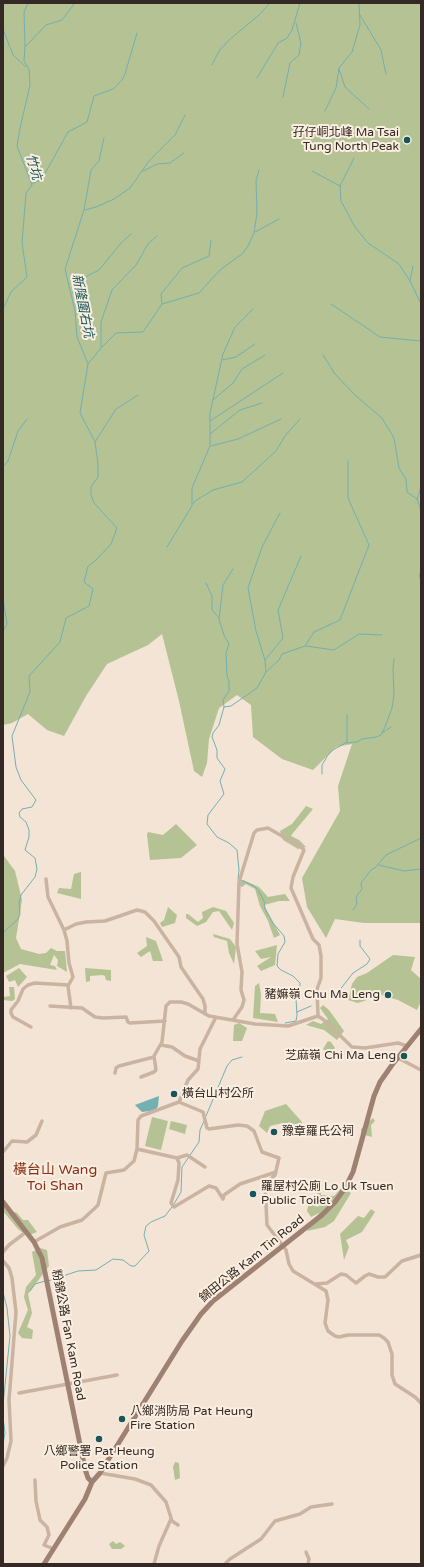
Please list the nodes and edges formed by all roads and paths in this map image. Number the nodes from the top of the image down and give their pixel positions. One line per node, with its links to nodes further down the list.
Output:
1 (46, 879): 2 (street)
2 (64, 930): 3 (street); 6 (street)
3 (68, 985): 5 (street); 11 (street)
4 (50, 1006): 5 (street)
5 (71, 1008): 10 (street)
6 (205, 1014): 8 (street); 10 (street)
7 (318, 1016): 9 (street); 9 (street); 14 (street)
8 (216, 1017): 9 (street); 17 (street)
9 (233, 1020)
10 (165, 1021): 13 (street)
11 (31, 1027)
12 (421, 1029): 14 (main road, 錦田公路 Kam Tin Road)
13 (161, 1046): 15 (street); 17 (street)
14 (407, 1046): 16 (main road, 錦田公路 Kam Tin Road)
15 (154, 1057): 19 (street); 20 (street)
16 (398, 1058): 18 (street); 31 (main road, 錦田公路 Kam Tin Road)
17 (199, 1061): 21 (street)
18 (421, 1070)
19 (115, 1073)
20 (141, 1077)
21 (179, 1102): 23 (street); 27 (street)
22 (42, 1121): 24 (street)
23 (137, 1149): 25 (street); 30 (street)
24 (3, 1152)
25 (177, 1158): 26 (street); 27 (street)
26 (205, 1167)
27 (276, 1172): 31 (street)
28 (3, 1202): 29 (main road, 粉錦公路 Fan Kam Road)
29 (26, 1232): 30 (main road, 粉錦公路 Fan Kam Road); 32 (street)
30 (34, 1242): 37 (main road, 粉錦公路 Fan Kam Road)
31 (282, 1246): 35 (street); 41 (main road, 錦田公路 Kam Tin Road)
32 (3, 1252)
33 (421, 1255): 35 (street)
34 (3, 1261): 40 (street)
35 (315, 1284): 39 (street)
36 (117, 1376): 37 (street)
37 (68, 1385): 38 (street); 43 (main road, 粉錦公路 Fan Kam Road)
38 (19, 1393)
39 (421, 1403)
40 (3, 1466)
41 (100, 1473): 43 (main road, 錦田公路 Kam Tin Road); 45 (street)
42 (35, 1480): 47 (street)
43 (92, 1482): 47 (main road, 錦田公路 Kam Tin Road)
44 (332, 1504): 51 (street)
45 (171, 1519): 46 (street); 50 (street)
46 (178, 1525)
47 (54, 1549): 49 (main road, 錦田公路 Kam Tin Road)
48 (306, 1552): 52 (street)
49 (44, 1564)
50 (154, 1564)
51 (225, 1564)
52 (308, 1564)

